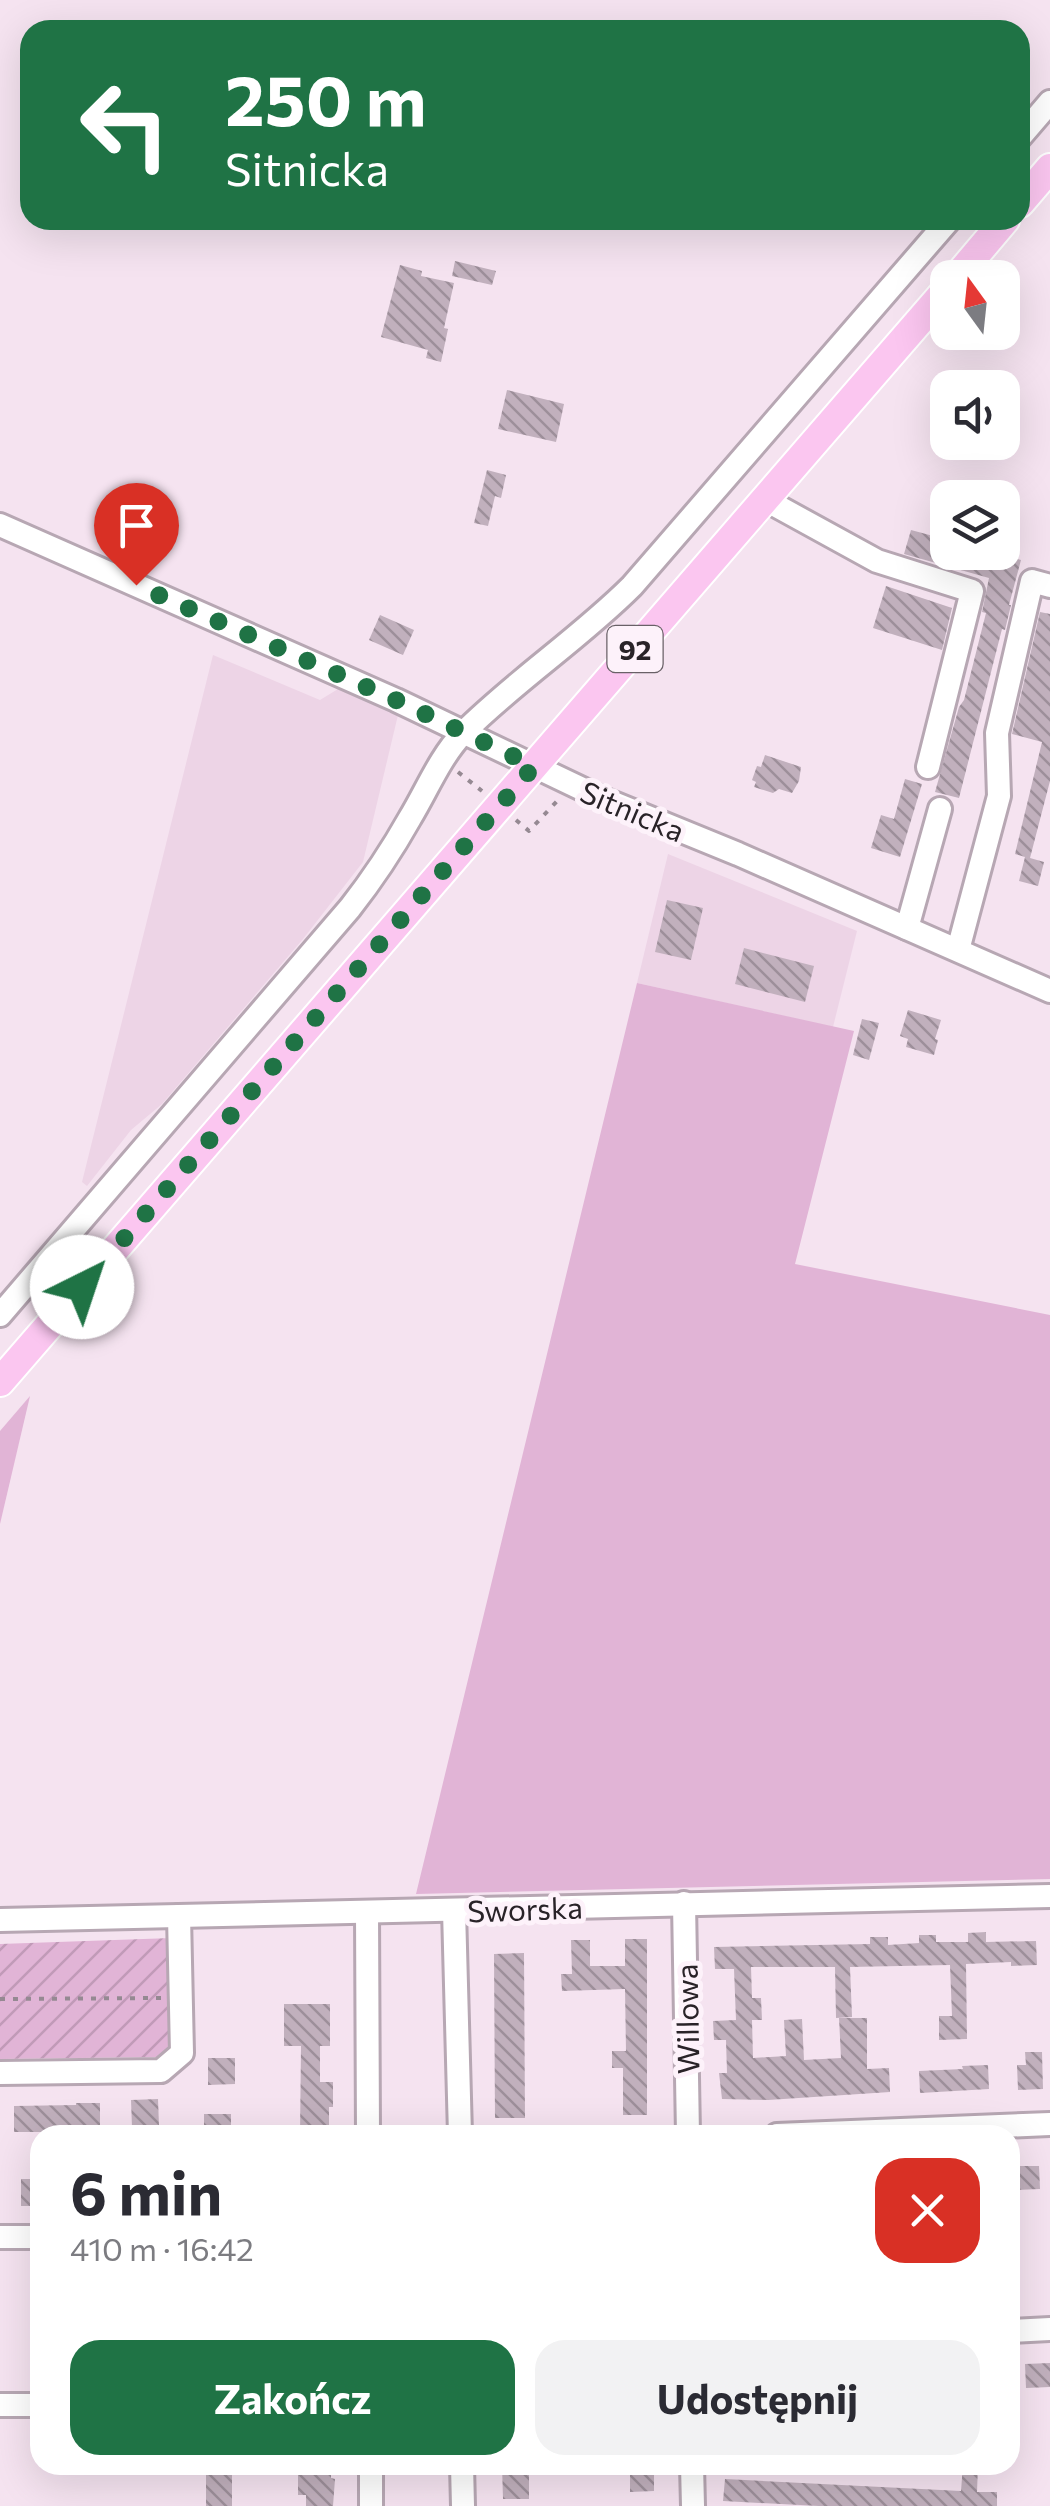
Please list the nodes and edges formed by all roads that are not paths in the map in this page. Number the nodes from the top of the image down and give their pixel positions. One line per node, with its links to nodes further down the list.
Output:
1 (1050, 102): 2 (street)
2 (1030, 125)
3 (1050, 168): 4 (main road)
4 (1030, 191)
5 (940, 230): 12 (street)
6 (997, 230): 7 (main road)
7 (972, 260)
8 (930, 309): 9 (main road, 92)
9 (764, 499): 13 (main road, 92); 14 (street)
10 (0, 525): 12 (street, Sitnicka)
11 (1050, 586): 17 (street)
12 (463, 734): 13 (street, Sitnicka); 19 (street)
13 (534, 766): 16 (street, Sitnicka); 20 (main road, 92)
14 (928, 768)
15 (940, 809): 16 (street)
16 (907, 928): 17 (street, Sitnicka)
17 (958, 950): 18 (street, Sitnicka)
18 (1050, 991)
19 (0, 1314)
20 (0, 1382)
21 (1050, 1896): 22 (street, Sworska)
22 (684, 1904): 23 (street, Sworska); 31 (street, Willowa)
23 (454, 1910): 24 (street, Sworska); 30 (street)
24 (367, 1912): 25 (street, Sworska); 29 (street)
25 (179, 1916): 26 (street, Sworska); 27 (street)
26 (0, 1920)
27 (0, 2073)
28 (1050, 2124): 32 (street)
29 (368, 2125)
30 (460, 2125)
31 (688, 2125)
32 (1020, 2125)
33 (0, 2237): 34 (street)
34 (30, 2237)
35 (1050, 2329): 36 (street)
36 (1020, 2330)
37 (30, 2405): 38 (street)
38 (0, 2406)
39 (370, 2475): 42 (street)
40 (462, 2475): 43 (street)
41 (692, 2475): 44 (street)
42 (371, 2506)
43 (462, 2506)
44 (693, 2506)

